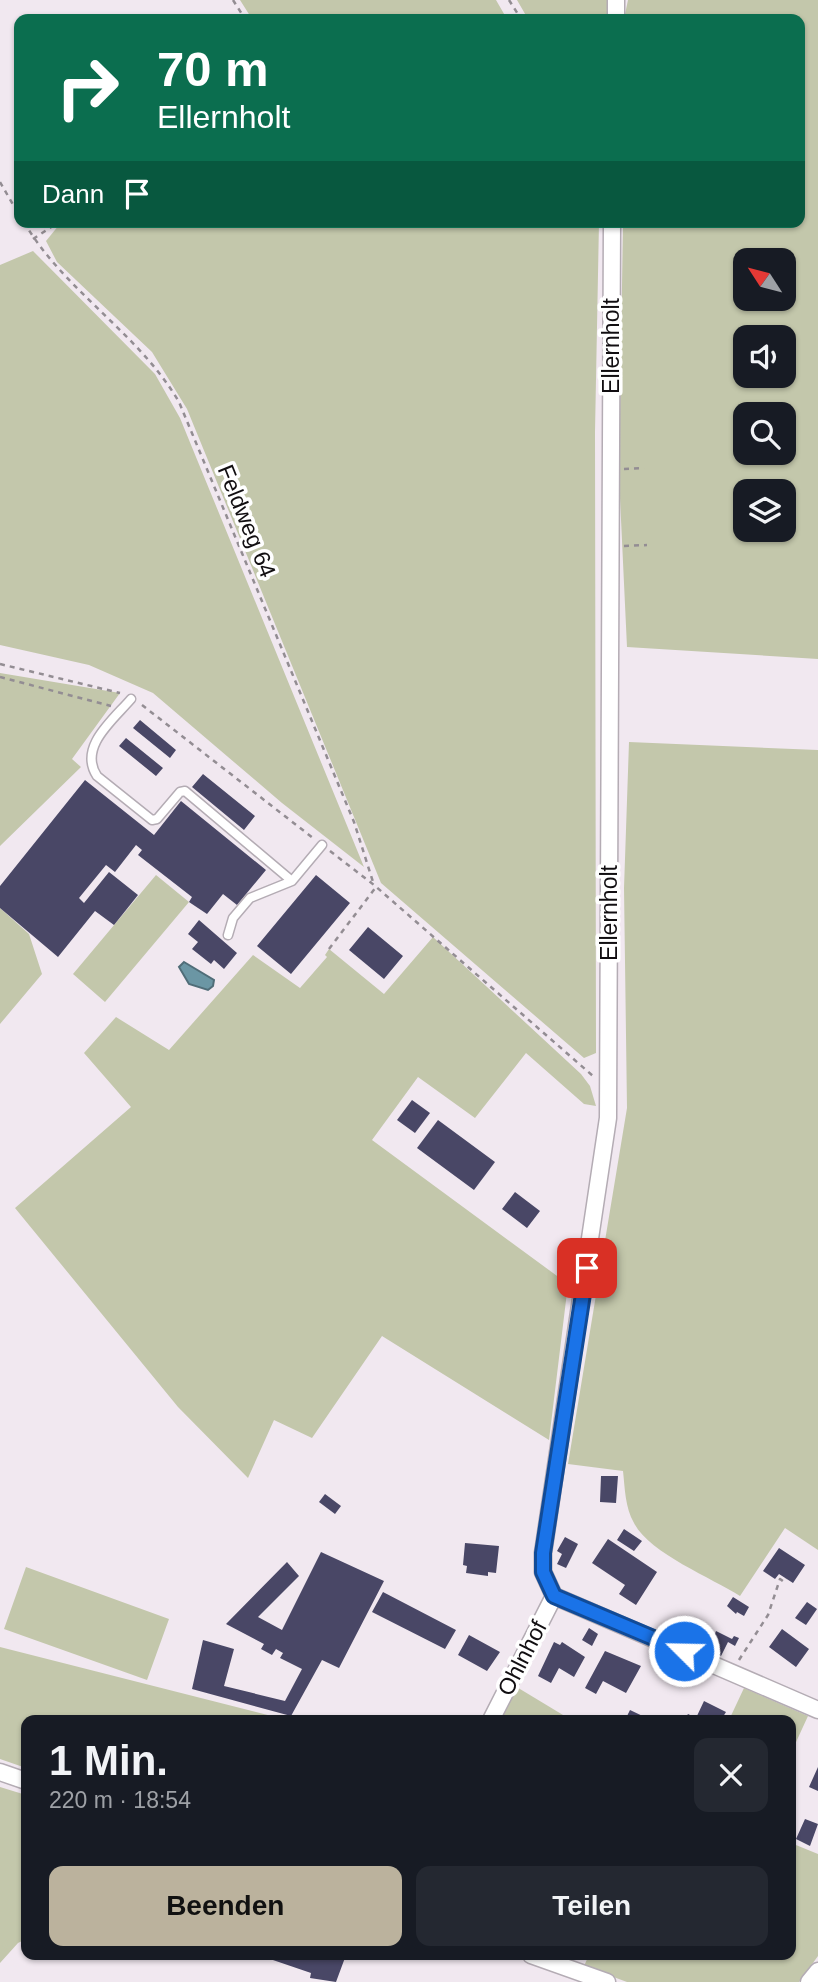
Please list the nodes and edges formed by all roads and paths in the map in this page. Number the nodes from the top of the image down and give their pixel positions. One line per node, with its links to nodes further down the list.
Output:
1 (0, 182): 2 (path)
2 (14, 206)
3 (27, 228): 6 (path, Feldweg 64)
4 (50, 228): 6 (path)
5 (612, 228): 8 (street, Ellernholt)
6 (33, 239): 15 (path, Feldweg 64)
7 (647, 545): 8 (path)
8 (610, 547): 17 (street, Ellernholt)
9 (0, 677): 11 (path)
10 (131, 699): 11 (lane)
11 (120, 711): 13 (lane)
12 (322, 845): 13 (lane)
13 (292, 881): 14 (lane)
14 (228, 935)
15 (329, 949)
16 (786, 1579): 18 (path)
17 (554, 1596): 18 (street); 20 (street, Ohlnhof)
18 (731, 1672): 19 (street)
19 (818, 1710)
20 (494, 1715)
21 (0, 1772): 22 (street)
22 (21, 1779)
23 (545, 1960): 25 (street)
24 (818, 1971): 26 (street)
25 (607, 1982)
26 (809, 1982)

